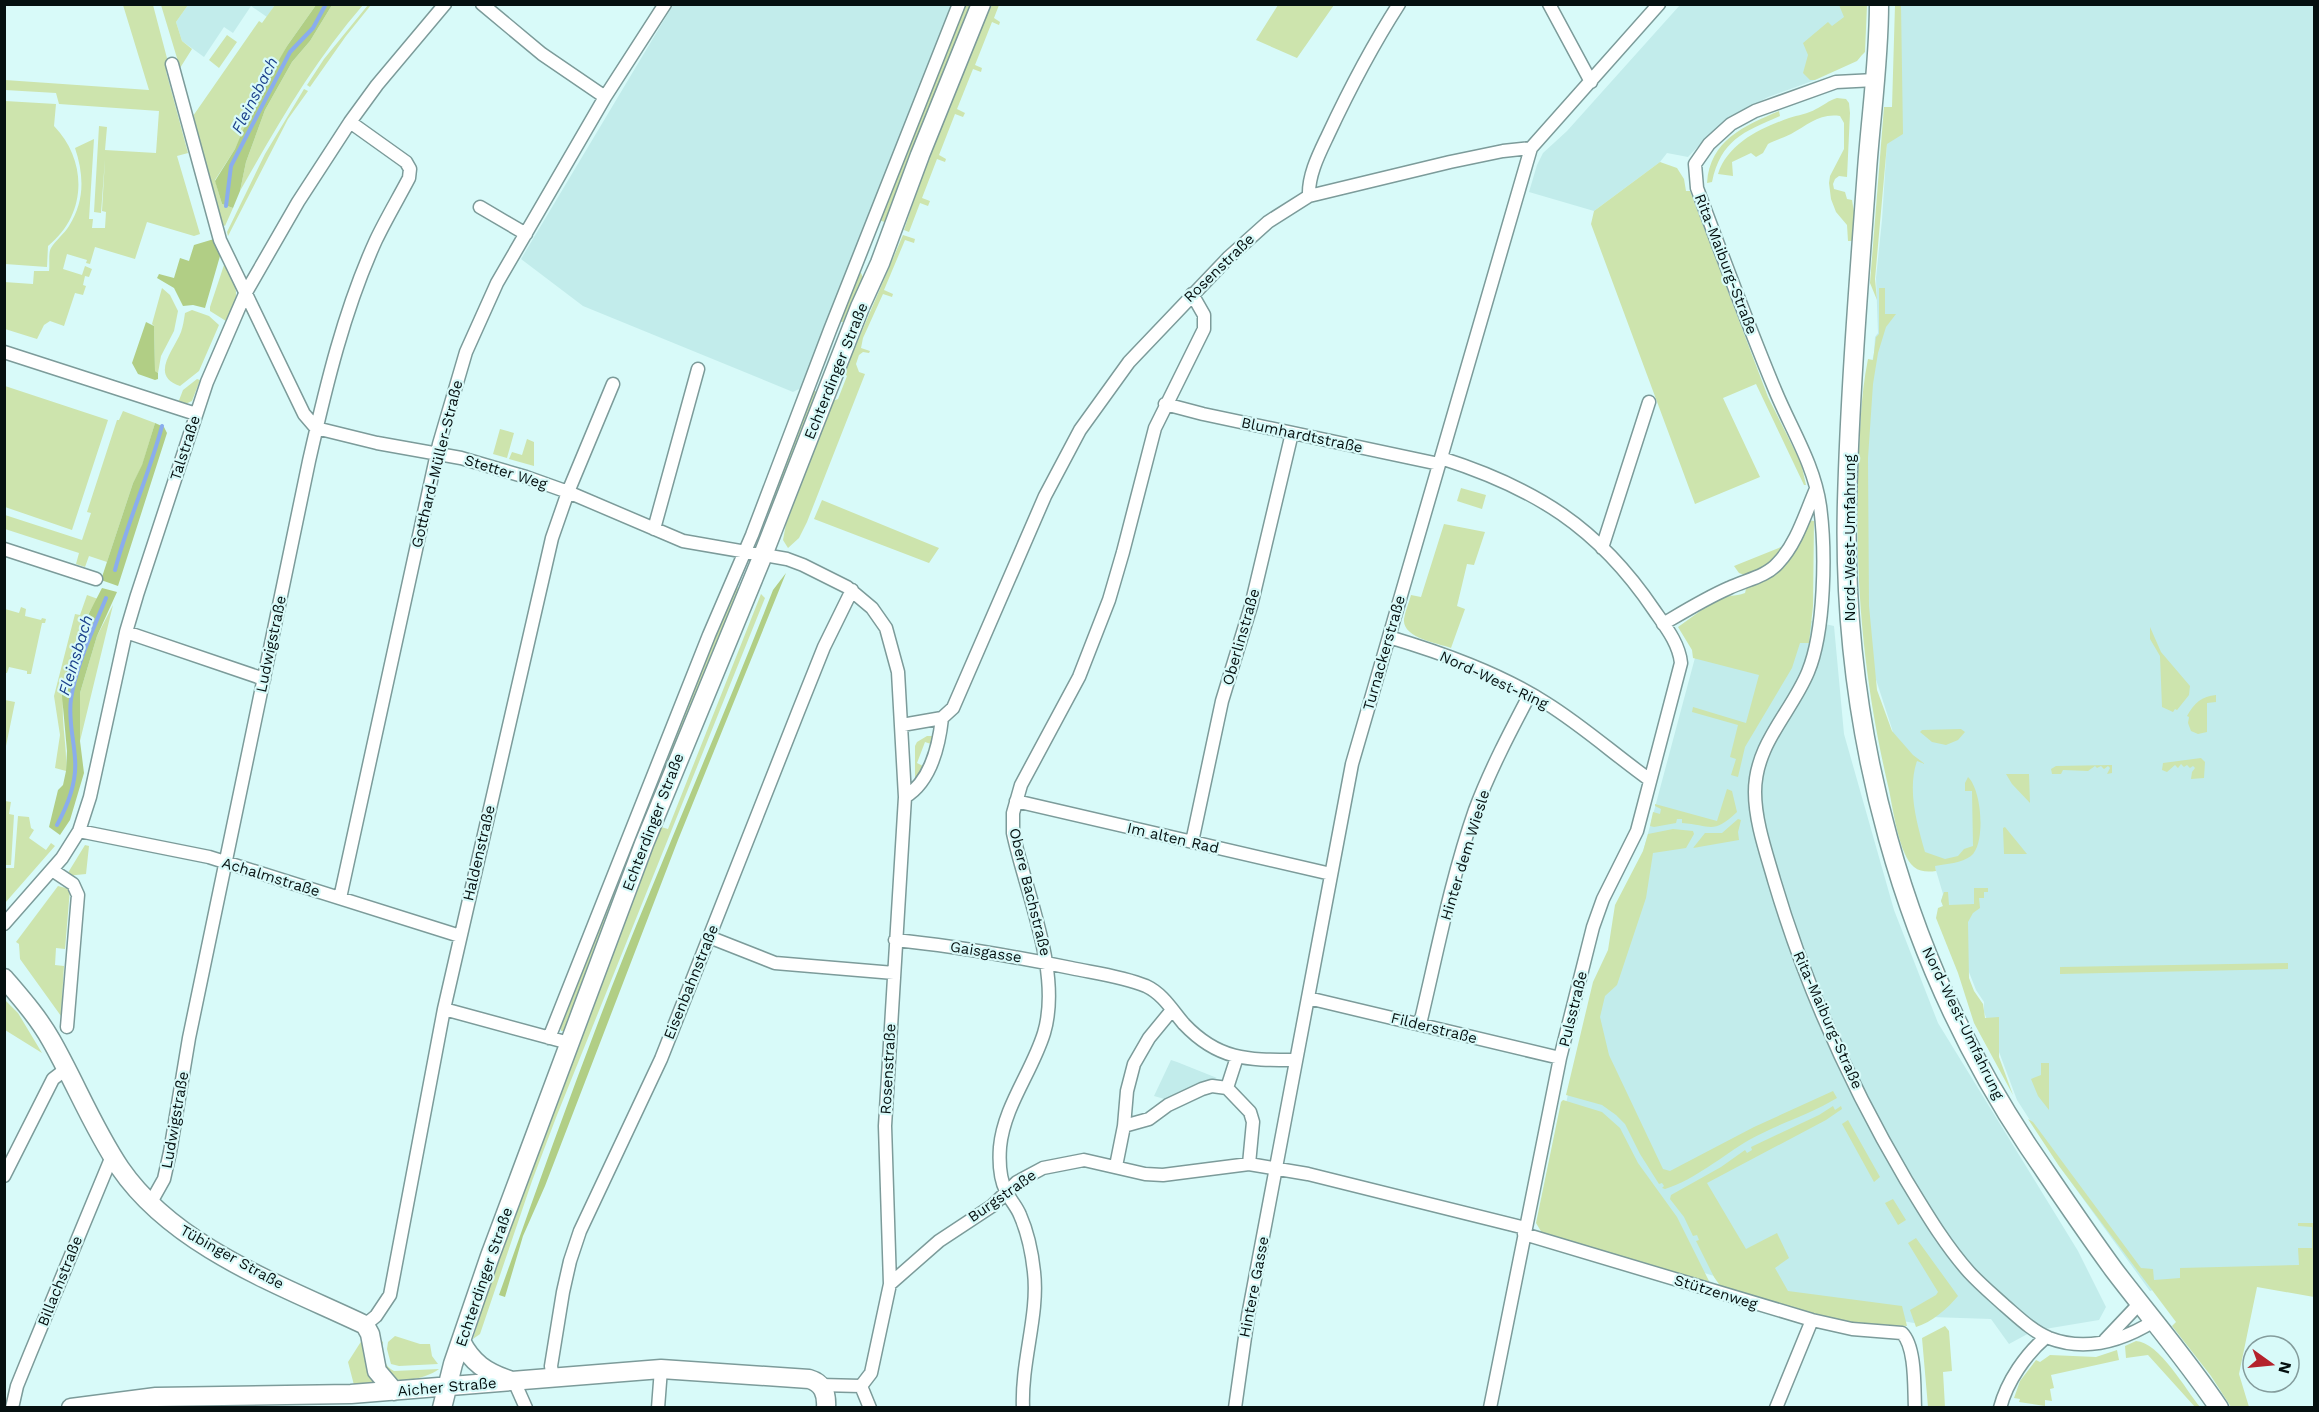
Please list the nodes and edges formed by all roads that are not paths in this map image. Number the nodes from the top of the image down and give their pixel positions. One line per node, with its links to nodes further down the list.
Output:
1 (445, 4): 14 (street, Talstraße)
2 (482, 4): 13 (street)
3 (664, 4): 13 (street, Gotthard-Müller-Straße)
4 (958, 4): 19 (street, Echterdinger Straße)
5 (981, 4): 20 (main road, Echterdinger Straße)
6 (1399, 4): 16 (street)
7 (1549, 4): 12 (street)
8 (1659, 4): 12 (street)
9 (1879, 4): 11 (main road, Nord-West-Umfahrung)
10 (172, 63): 21 (street)
11 (1875, 80): 33 (street, Rita-Maiburg-Straße); 86 (main road, Nord-West-Umfahrung)
12 (1591, 82): 15 (street)
13 (605, 97): 18 (street, Gotthard-Müller-Straße)
14 (350, 122): 21 (street, Talstraße); 29 (street, Ludwigstraße)
15 (1531, 148): 16 (street, Rosenstraße); 32 (street, Turnackerstraße)
16 (1309, 196): 22 (street, Rosenstraße)
17 (480, 207): 18 (street)
18 (525, 234): 31 (street, Gotthard-Müller-Straße)
19 (860, 256): 20 (street); 38 (street, Echterdinger Straße)
20 (880, 264): 38 (main road, Echterdinger Straße)
21 (244, 294): 28 (street, Talstraße); 29 (street)
22 (1192, 294): 27 (street, Obere Bachstraße); 46 (street, Rosenstraße)
23 (4, 352): 28 (street)
24 (698, 369): 35 (street)
25 (612, 384): 34 (street, Haldenstraße)
26 (1649, 402): 36 (street)
27 (1165, 404): 30 (street, Blumhardtstraße); 50 (street, Obere Bachstraße)
28 (196, 414): 42 (street, Talstraße)
29 (316, 428): 31 (street, Stetter Weg); 44 (street, Ludwigstraße)
30 (1292, 433): 32 (street, Blumhardtstraße); 52 (street, Oberlinstraße)
31 (437, 453): 34 (street, Stetter Weg); 56 (street, Gotthard-Müller-Straße)
32 (1440, 461): 36 (street, Blumhardtstraße); 43 (street, Turnackerstraße)
33 (1817, 488): 41 (street); 90 (street, Rita-Maiburg-Straße)
34 (568, 492): 35 (street, Stetter Weg); 58 (street, Haldenstraße)
35 (654, 529): 38 (street, Stetter Weg)
36 (1602, 548): 41 (street, Pulsstraße)
37 (4, 549): 39 (street)
38 (754, 554): 40 (street, Stetter Weg); 69 (street, Echterdinger Straße); 70 (main road, Echterdinger Straße)
39 (96, 579)
40 (852, 590): 47 (street, Stetter Weg); 59 (street, Eisenbahnstraße)
41 (1663, 624): 48 (street, Pulsstraße)
42 (126, 632): 44 (street); 51 (street, Talstraße)
43 (1389, 637): 45 (street, Nord-West-Ring); 55 (street, Turnackerstraße)
44 (264, 680): 53 (street, Ludwigstraße)
45 (1530, 694): 48 (street, Nord-West-Ring); 67 (street, Hinter dem Wiesle)
46 (942, 718): 47 (street); 49 (street, Rosenstraße)
47 (902, 725): 49 (street, Stetter Weg)
48 (1650, 780): 72 (street, Pulsstraße)
49 (905, 797): 60 (street, Rosenstraße)
50 (1016, 801): 52 (street, Im alten Rad); 61 (street, Obere Bachstraße)
51 (79, 831): 53 (street, Achalmstraße); 54 (street, Talstraße)
52 (1192, 842): 55 (street, Im alten Rad)
53 (225, 863): 56 (street, Achalmstraße); 83 (street, Ludwigstraße)
54 (52, 870): 57 (street, Talstraße); 68 (street)
55 (1331, 874): 64 (street, Turnackerstraße)
56 (340, 898): 58 (street, Achalmstraße)
57 (4, 924)
58 (460, 936): 65 (street, Haldenstraße)
59 (709, 937): 62 (street); 94 (street, Eisenbahnstraße)
60 (895, 940): 61 (street, Gaisgasse); 62 (street, Rosenstraße)
61 (1047, 963): 66 (street, Gaisgasse); 82 (street, Obere Bachstraße)
62 (894, 972): 85 (street, Rosenstraße)
63 (4, 978): 74 (main road, Tübinger Straße)
64 (1308, 998): 67 (street, Filderstraße); 73 (street, Turnackerstraße)
65 (444, 1009): 69 (street); 89 (street, Haldenstraße)
66 (1173, 1010): 71 (street, Gaisgasse); 76 (street)
67 (1420, 1024): 72 (street, Filderstraße)
68 (67, 1027)
69 (549, 1038): 70 (street)
70 (569, 1043): 92 (main road, Echterdinger Straße)
71 (1237, 1057): 73 (street, Gaisgasse); 75 (street)
72 (1560, 1058): 84 (street, Pulsstraße)
73 (1296, 1060): 80 (street, Turnackerstraße)
74 (66, 1069): 77 (main road, Tübinger Straße); 81 (street)
75 (1227, 1088): 76 (street); 78 (street)
76 (1124, 1126): 79 (street)
77 (112, 1156): 83 (main road, Tübinger Straße); 101 (street, Billachstraße)
78 (1249, 1164): 79 (street, Burgstraße); 80 (street, Burgstraße)
79 (1116, 1166): 82 (street, Burgstraße)
80 (1276, 1167): 84 (street, Stützenweg); 109 (street, Hintere Gasse)
81 (4, 1176)
82 (1006, 1191): 85 (street, Burgstraße); 108 (street, Obere Bachstraße)
83 (150, 1204): 89 (main road, Tübinger Straße)
84 (1525, 1231): 87 (street, Stützenweg); 110 (street, Pulsstraße)
85 (890, 1284): 97 (street, Rosenstraße)
86 (2140, 1303): 88 (main road, Nord-West-Umfahrung); 91 (street)
87 (1812, 1320): 111 (street); 112 (street, Stützenweg)
88 (2154, 1321): 91 (street, Rita-Maiburg-Straße); 114 (main road, Nord-West-Umfahrung)
89 (365, 1325): 99 (main road)
90 (2046, 1337): 91 (street, Rita-Maiburg-Straße); 113 (street)
91 (2105, 1340)
92 (460, 1341): 95 (main road); 98 (main road, Echterdinger Straße)
93 (661, 1369): 94 (main road, Aicher Straße); 96 (main road, Aicher Straße); 105 (street)
94 (552, 1379): 95 (main road, Aicher Straße)
95 (514, 1381): 98 (main road, Aicher Straße); 104 (street)
96 (820, 1385): 97 (street); 106 (main road)
97 (861, 1386): 107 (street)
98 (446, 1387): 99 (main road, Aicher Straße); 103 (main road, Echterdinger Straße)
99 (394, 1391): 100 (main road, Aicher Straße)
100 (186, 1402): 102 (main road, Aicher Straße)
101 (12, 1407)
102 (71, 1407)
103 (442, 1407)
104 (526, 1407)
105 (658, 1407)
106 (826, 1407)
107 (870, 1407)
108 (1023, 1407)
109 (1235, 1407)
110 (1490, 1407)
111 (1776, 1407)
112 (1915, 1407)
113 (2000, 1407)
114 (2219, 1407)

